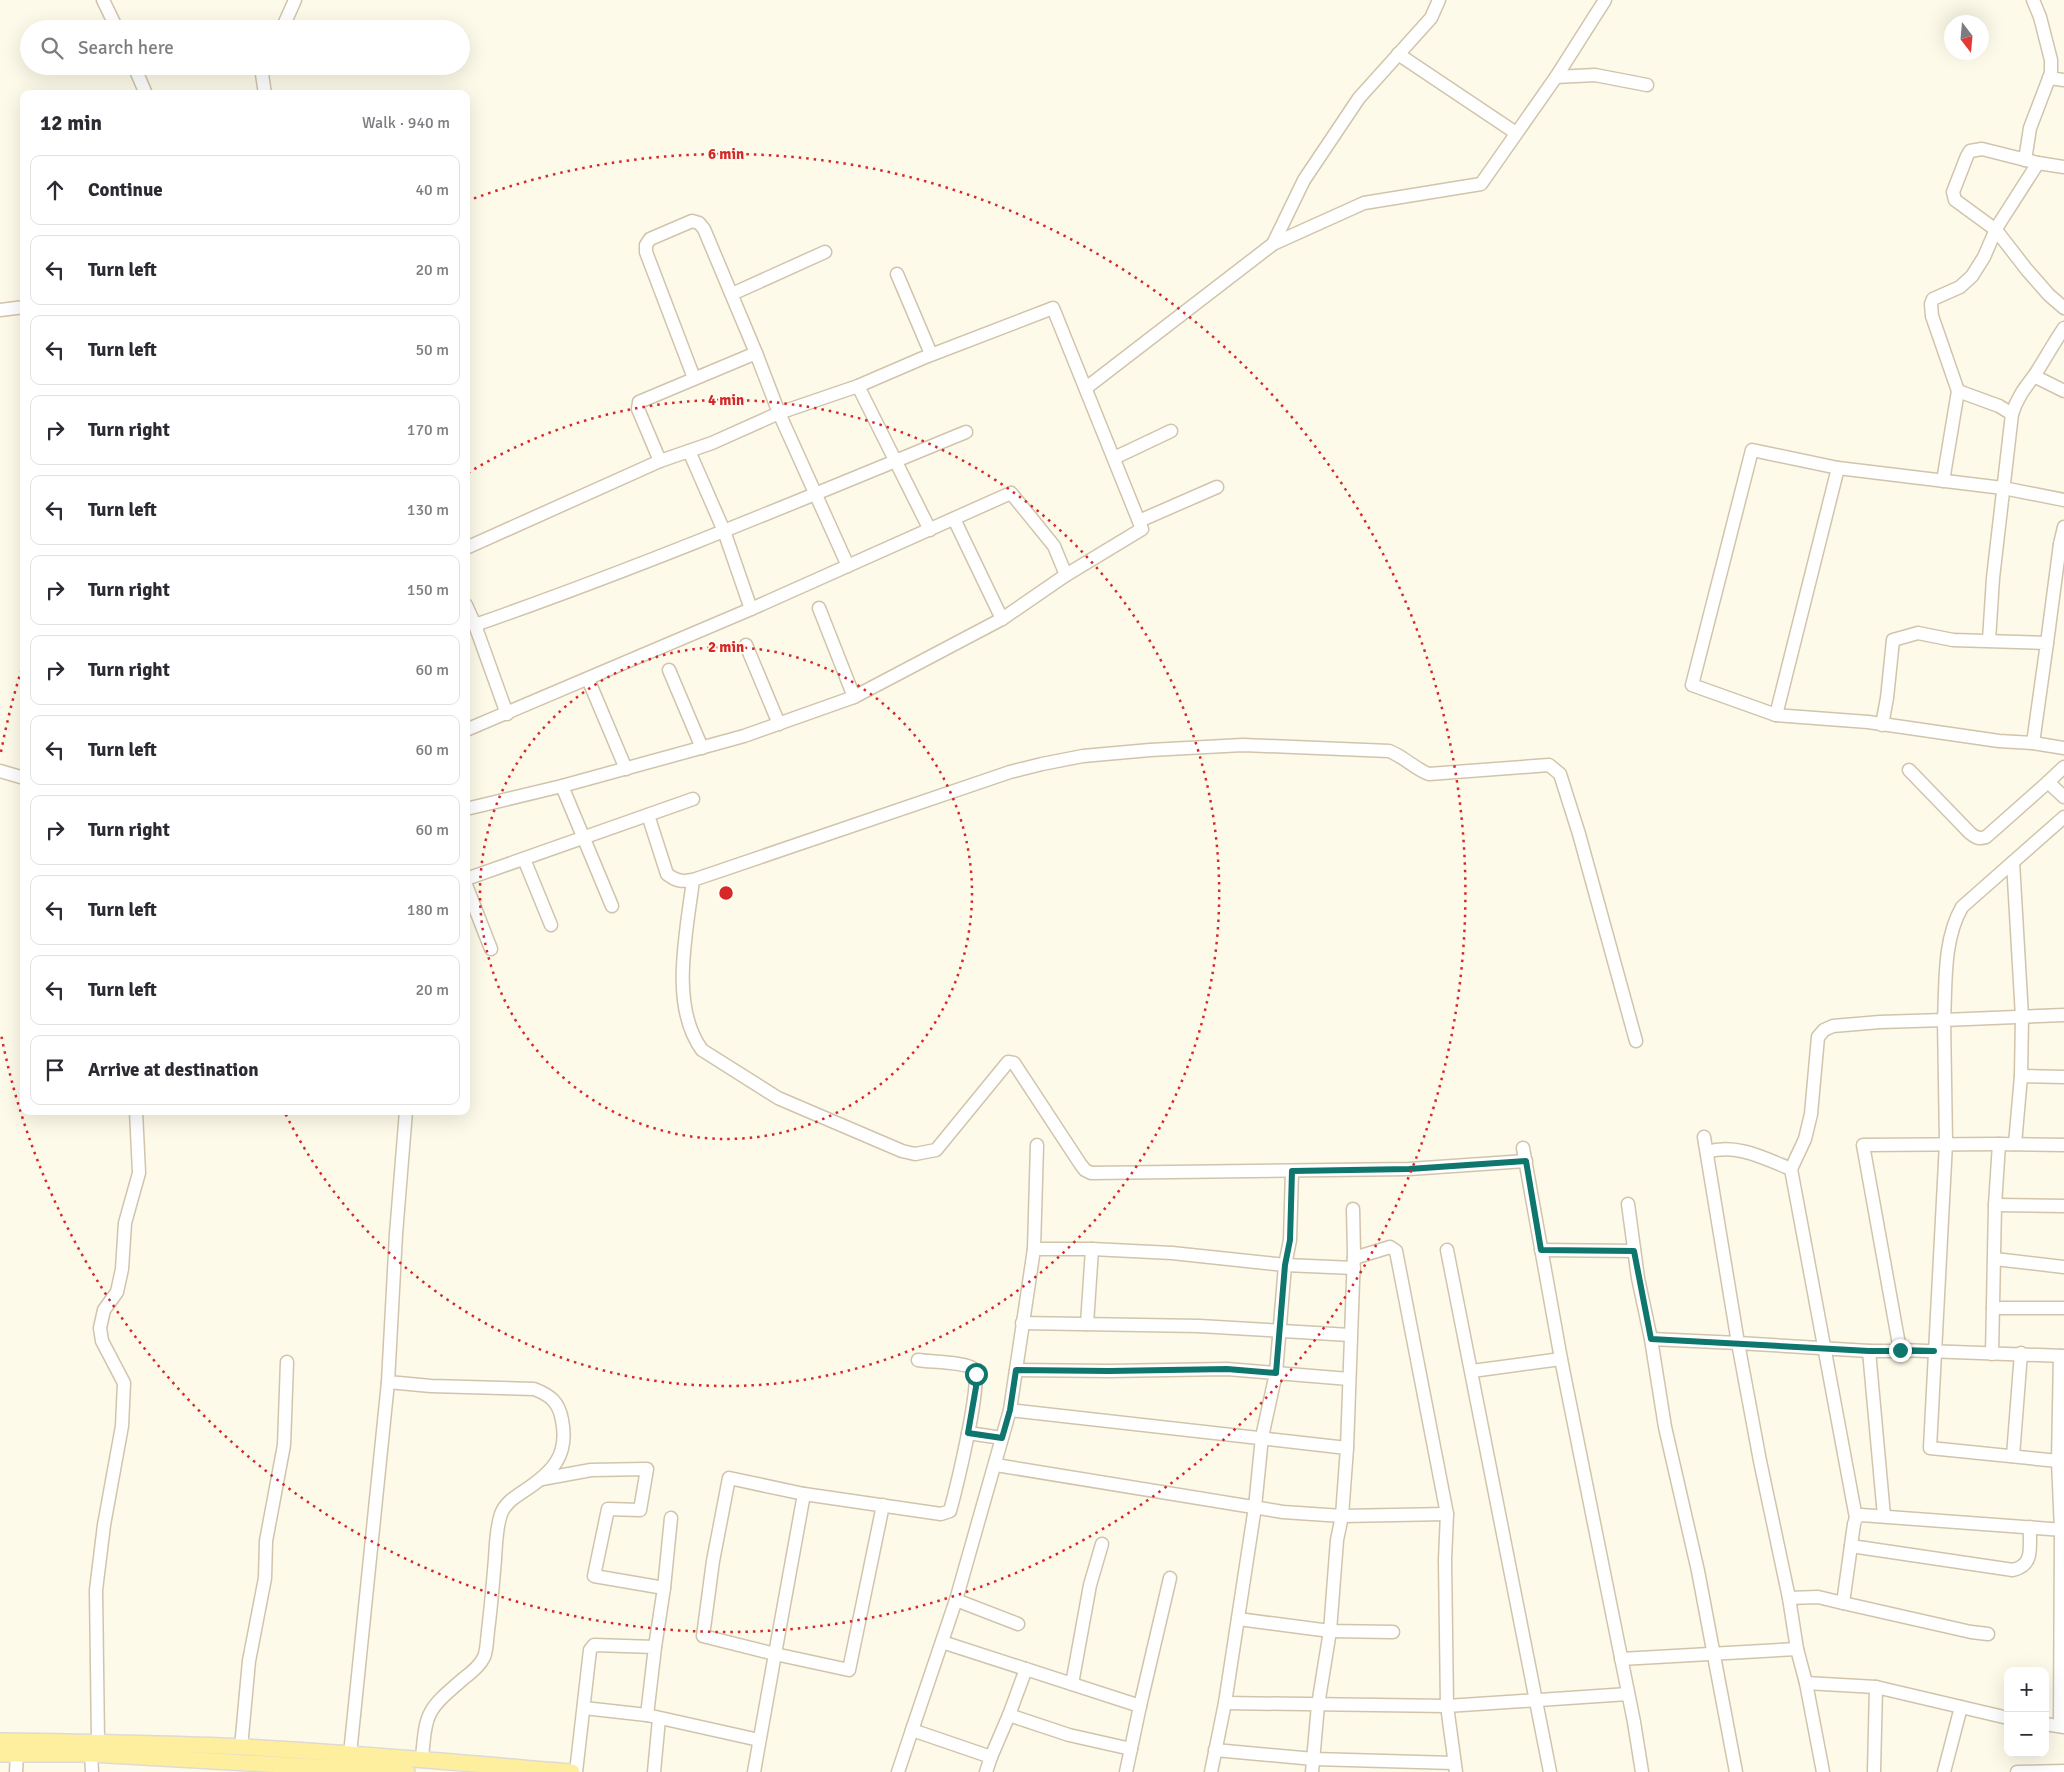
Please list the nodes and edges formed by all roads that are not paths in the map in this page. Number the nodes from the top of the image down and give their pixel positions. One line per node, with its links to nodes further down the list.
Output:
1 (102, 0): 6 (street)
2 (295, 0): 7 (street)
3 (1439, 0): 8 (street)
4 (1604, 0): 11 (street)
5 (2033, 0): 12 (street)
6 (113, 20)
7 (286, 20)
8 (1398, 54): 17 (street); 22 (street)
9 (138, 75): 15 (street)
10 (262, 75): 16 (street)
11 (1556, 77): 14 (street); 17 (street)
12 (2049, 78): 13 (street); 18 (street)
13 (2064, 80)
14 (1647, 85)
15 (144, 90)
16 (264, 90)
17 (1516, 133): 22 (street)
18 (2025, 160): 19 (street); 21 (street)
19 (2038, 163): 20 (street); 21 (street)
20 (2064, 167)
21 (1996, 230): 27 (street); 36 (street)
22 (1273, 244): 35 (street)
23 (825, 252): 25 (street)
24 (897, 274): 31 (street)
25 (732, 294): 30 (street); 33 (street)
26 (20, 308): 28 (street)
27 (2064, 308)
28 (0, 310)
29 (2064, 328): 32 (street)
30 (756, 353): 33 (street); 38 (street)
31 (931, 354): 34 (street); 35 (street)
32 (2034, 376): 37 (street); 39 (street)
33 (694, 378): 44 (street)
34 (858, 386): 38 (street); 45 (street)
35 (1086, 388): 43 (street)
36 (1958, 391): 39 (street); 47 (street)
37 (2064, 391)
38 (779, 413): 42 (street); 50 (street)
39 (2012, 414): 49 (street)
40 (1171, 431): 43 (street)
41 (966, 432): 45 (street)
42 (690, 451): 44 (street); 56 (street)
43 (1114, 458): 53 (street)
44 (660, 461): 58 (street)
45 (895, 461): 50 (street); 55 (street)
46 (1838, 468): 47 (street); 73 (street); 73 (street)
47 (1943, 481): 49 (street)
48 (1217, 487): 53 (street)
49 (2003, 488): 51 (street); 66 (street)
50 (814, 493): 56 (street); 59 (street)
51 (2064, 500)
52 (954, 519): 55 (street); 60 (street); 64 (street)
53 (1139, 521): 60 (street)
54 (2064, 527): 57 (street)
55 (930, 530): 59 (street)
56 (724, 531): 62 (street); 65 (street)
57 (2062, 544): 67 (street)
58 (470, 546)
59 (848, 566): 62 (street)
60 (1066, 575): 64 (street)
61 (819, 608): 71 (street)
62 (751, 609): 70 (street)
63 (470, 614): 65 (street)
64 (1002, 619): 71 (street)
65 (475, 625): 72 (street)
66 (1989, 640): 67 (street); 75 (street)
67 (2047, 643): 77 (street)
68 (746, 645): 74 (street)
69 (669, 670): 78 (street)
70 (588, 679): 72 (street); 81 (street)
71 (854, 697): 74 (street)
72 (507, 714): 76 (street)
73 (1776, 715): 75 (street)
74 (779, 724): 78 (street)
75 (1882, 724): 77 (street)
76 (470, 728)
77 (2033, 743): 79 (street)
78 (702, 748): 81 (street)
79 (2064, 748)
80 (2064, 766): 85 (street)
81 (626, 769): 86 (street)
82 (1910, 770): 85 (street)
83 (0, 771): 84 (street)
84 (20, 777)
85 (2048, 782): 87 (street)
86 (562, 786): 89 (street); 92 (street)
87 (2064, 797)
88 (693, 799): 90 (street)
89 (470, 808)
90 (648, 815): 92 (street); 96 (street)
91 (2064, 817): 94 (street)
92 (584, 838): 93 (street); 98 (street)
93 (524, 859): 95 (street); 99 (street)
94 (2013, 862): 102 (street); 103 (street)
95 (470, 878)
96 (693, 880): 104 (street); 119 (street)
97 (470, 896): 100 (street)
98 (612, 906)
99 (551, 925)
100 (490, 949)
101 (2064, 1015): 102 (street)
102 (2022, 1017): 103 (street); 105 (street)
103 (1944, 1020): 110 (street); 118 (street)
104 (1636, 1041)
105 (2021, 1076): 106 (street); 112 (street)
106 (2064, 1076)
107 (136, 1115): 213 (street)
108 (406, 1115): 154 (street)
109 (1704, 1137): 116 (street)
110 (1946, 1143): 111 (street); 143 (street); 143 (street)
111 (1999, 1144): 112 (street); 121 (street)
112 (2015, 1144): 114 (street)
113 (1036, 1145): 124 (street)
114 (2064, 1145)
115 (1523, 1148): 117 (street)
116 (1707, 1152): 118 (street); 140 (street)
117 (1526, 1161): 119 (street); 127 (street)
118 (1791, 1169): 141 (street)
119 (1292, 1171): 131 (street)
120 (1628, 1204): 128 (street)
121 (1995, 1205): 122 (street); 129 (street)
122 (2064, 1206)
123 (1353, 1209): 130 (street)
124 (1034, 1249): 125 (street); 135 (street)
125 (1092, 1249): 131 (street); 136 (street)
126 (1447, 1250): 151 (street)
127 (1541, 1250): 128 (street); 147 (street)
128 (1634, 1251): 139 (street)
129 (1994, 1259): 132 (street); 133 (street)
130 (1354, 1263): 131 (street); 138 (street); 167 (street)
131 (1285, 1265): 137 (street)
132 (2064, 1267)
133 (1993, 1308): 134 (street); 145 (street)
134 (2064, 1308)
135 (1022, 1323): 136 (street); 150 (street)
136 (1087, 1324): 137 (street)
137 (1279, 1331): 138 (street); 152 (street)
138 (1350, 1335): 153 (street)
139 (1651, 1339): 140 (street); 190 (street)
140 (1738, 1343): 141 (street); 178 (street)
141 (1825, 1348): 142 (street); 171 (street)
142 (1869, 1351): 143 (street); 169 (street)
143 (1934, 1351): 145 (street); 160 (street)
144 (2021, 1353): 145 (street); 146 (street); 160 (street)
145 (1992, 1354)
146 (2062, 1356): 161 (street)
147 (1561, 1358): 151 (street); 191 (street)
148 (918, 1360): 156 (street)
149 (287, 1362): 212 (street)
150 (1016, 1370): 152 (street); 155 (street)
151 (1472, 1371): 197 (street)
152 (1276, 1373): 153 (street); 157 (street)
153 (1349, 1379): 159 (street)
154 (388, 1382): 163 (street); 218 (street)
155 (1010, 1410): 157 (street); 158 (street)
156 (968, 1433): 158 (street); 165 (street)
157 (1262, 1437): 159 (street); 166 (street)
158 (1002, 1438): 162 (street)
159 (1347, 1448): 168 (street)
160 (2013, 1456): 161 (street)
161 (2058, 1461): 173 (street)
162 (996, 1466): 166 (street); 179 (street)
163 (542, 1479): 177 (street); 220 (street)
164 (804, 1494): 165 (street); 189 (street); 189 (street)
165 (883, 1505): 189 (street)
166 (1255, 1507): 168 (street); 181 (street)
167 (1447, 1514): 168 (street); 201 (street)
168 (1342, 1516): 183 (street)
169 (1884, 1516): 171 (street); 172 (street)
170 (671, 1518): 177 (street)
171 (1856, 1518): 175 (street)
172 (2030, 1527): 173 (street); 175 (street)
173 (2062, 1530): 208 (street)
174 (1102, 1544): 194 (street)
175 (1851, 1546): 180 (street)
176 (1170, 1578): 199 (street)
177 (664, 1588): 187 (street)
178 (1789, 1598): 180 (street); 188 (street)
179 (956, 1600): 182 (street); 186 (street)
180 (1842, 1603): 185 (street)
181 (1238, 1619): 183 (street); 198 (street)
182 (1018, 1624)
183 (1330, 1631): 184 (street); 200 (street)
184 (1394, 1632)
185 (1988, 1634)
186 (942, 1642): 192 (street); 209 (street)
187 (655, 1647): 203 (street); 205 (street)
188 (1797, 1649): 190 (street); 193 (street)
189 (775, 1654): 210 (street)
190 (1714, 1655): 191 (street); 238 (street)
191 (1621, 1659): 196 (street)
192 (1026, 1669): 194 (street); 204 (street)
193 (1806, 1683): 195 (street); 239 (street)
194 (1072, 1684): 199 (street)
195 (1876, 1687): 202 (street); 240 (street)
196 (1628, 1694): 197 (street); 237 (street)
197 (1535, 1699): 201 (street); 236 (street)
198 (1225, 1703): 200 (street); 215 (street)
199 (1140, 1706): 214 (street)
200 (1318, 1706): 201 (street); 221 (street)
201 (1447, 1706): 222 (street)
202 (1961, 1707): 206 (street); 241 (street)
203 (584, 1708): 205 (street); 228 (street)
204 (1009, 1715): 214 (street); 219 (street)
205 (653, 1717): 210 (street); 229 (street)
206 (2004, 1717)
207 (2049, 1725): 208 (street)
208 (2062, 1727)
209 (912, 1730): 219 (street); 231 (street)
210 (759, 1740): 230 (street)
211 (0, 1741): 213 (main road)
212 (241, 1747): 213 (main road); 218 (main road)
213 (95, 1748): 217 (main road); 225 (street); 226 (main road)
214 (1131, 1749): 233 (street)
215 (1215, 1750): 221 (street); 234 (street)
216 (0, 1754): 217 (main road)
217 (17, 1754): 224 (street)
218 (350, 1754): 220 (main road)
219 (991, 1757): 232 (street)
220 (422, 1758): 227 (main road)
221 (1314, 1759): 222 (street); 235 (street)
222 (1455, 1767)
223 (2064, 1771): 242 (street)
224 (16, 1772)
225 (92, 1772)
226 (407, 1772)
227 (572, 1772)
228 (576, 1772)
229 (654, 1772)
230 (754, 1772)
231 (898, 1772)
232 (986, 1772)
233 (1126, 1772)
234 (1210, 1772)
235 (1312, 1772)
236 (1550, 1772)
237 (1642, 1772)
238 (1736, 1772)
239 (1823, 1772)
240 (1874, 1772)
241 (1944, 1772)
242 (2017, 1772)

